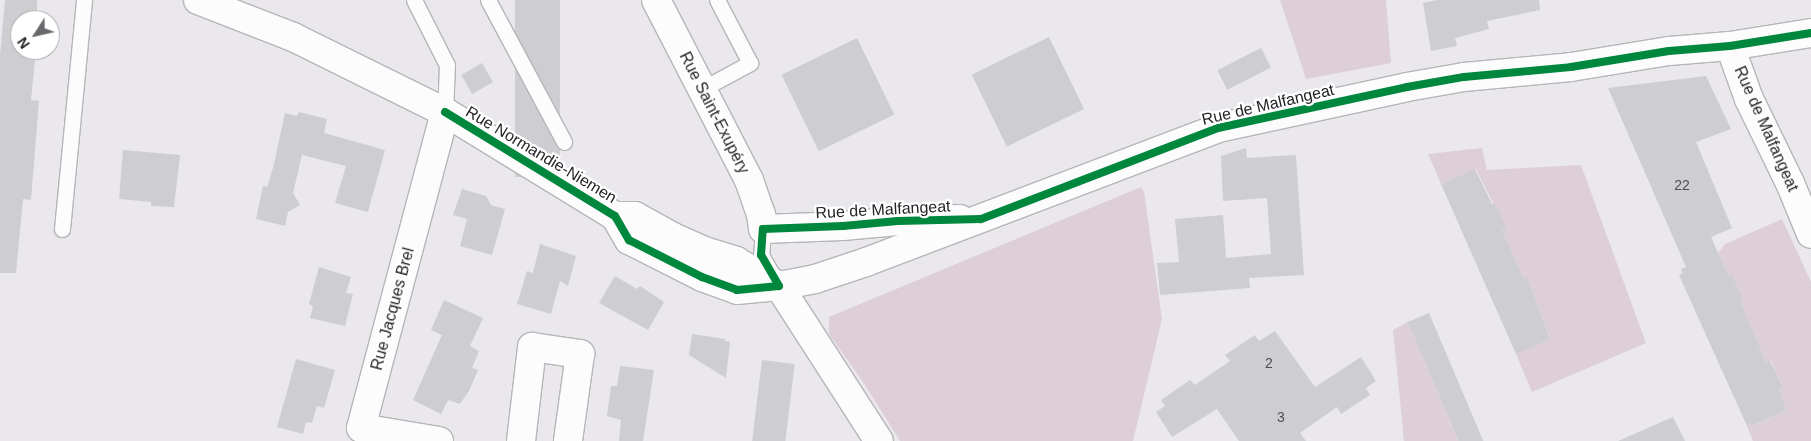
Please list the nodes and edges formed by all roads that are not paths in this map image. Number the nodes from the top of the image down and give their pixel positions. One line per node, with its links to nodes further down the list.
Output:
1 (84, 0): 14 (lane)
2 (198, 0): 10 (street, Rue Normandie-Niemen)
3 (414, 0): 10 (lane)
4 (488, 0): 11 (lane)
5 (656, 0): 9 (street, Rue Saint-Exupéry)
6 (717, 0): 9 (lane)
7 (1811, 33): 8 (street)
8 (1730, 46): 12 (street, Rue de Malfangeat); 15 (street, Rue de Malfangeat)
9 (702, 89): 13 (street, Rue Saint-Exupéry)
10 (445, 112): 16 (street, Rue Normandie-Niemen); 17 (street, Rue Jacques Brel)
11 (564, 142)
12 (981, 219): 13 (street, Rue de Malfangeat); 16 (street, Rue de Malfangeat)
13 (763, 229): 16 (lane)
14 (62, 230)
15 (1811, 234)
16 (779, 286): 20 (street)
17 (439, 441)
18 (521, 441): 19 (street)
19 (568, 441)
20 (879, 441)

